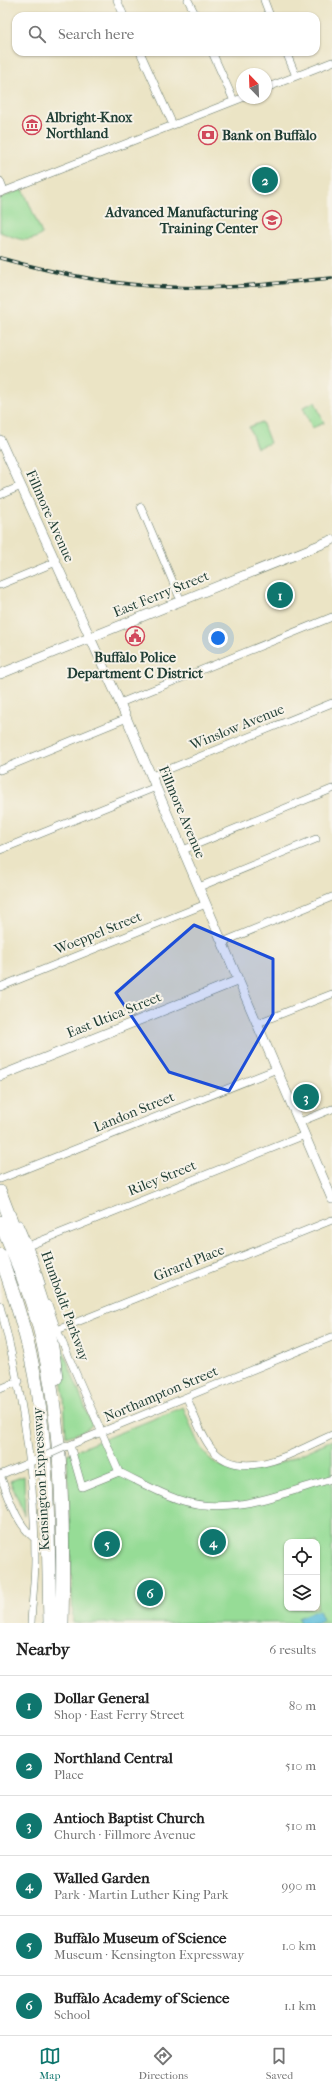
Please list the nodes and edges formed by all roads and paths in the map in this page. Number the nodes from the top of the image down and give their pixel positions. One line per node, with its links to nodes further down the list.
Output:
1 (117, 0): 4 (street)
2 (188, 0): 5 (street)
3 (264, 0): 6 (street)
4 (122, 12)
5 (194, 12)
6 (268, 12)
7 (142, 56): 14 (street)
8 (214, 56): 13 (street)
9 (288, 56): 11 (street)
10 (332, 62): 11 (street)
11 (296, 76): 12 (street)
12 (272, 86)
13 (234, 101): 14 (street)
14 (173, 125): 16 (street)
15 (0, 181): 16 (street)
16 (2, 192)
17 (0, 440): 18 (street, Fillmore Avenue)
18 (21, 486): 19 (street); 22 (street, Fillmore Avenue)
19 (0, 495)
20 (141, 507): 24 (street)
21 (332, 540): 24 (street, East Ferry Street)
22 (56, 562): 23 (street); 26 (street, Fillmore Avenue)
23 (0, 585)
24 (181, 601): 26 (street, East Ferry Street)
25 (332, 617): 28 (street)
26 (90, 638): 27 (street, East Ferry Street); 28 (street, Fillmore Avenue)
27 (0, 674)
28 (120, 703): 30 (street, Fillmore Avenue)
29 (332, 703): 32 (street, Winslow Avenue)
30 (127, 718): 31 (street); 32 (street, Fillmore Avenue)
31 (0, 770)
32 (152, 776): 33 (street, Fillmore Avenue)
33 (156, 787): 36 (street); 37 (street, Fillmore Avenue)
34 (332, 789): 37 (street)
35 (316, 839): 38 (street)
36 (0, 850)
37 (183, 850): 38 (street, Fillmore Avenue)
38 (199, 887): 40 (street, Fillmore Avenue)
39 (332, 897): 41 (street)
40 (206, 904): 41 (street, Fillmore Avenue); 43 (street, Woeppel Street)
41 (223, 942): 42 (street, Fillmore Avenue)
42 (239, 980): 45 (street, Fillmore Avenue); 47 (street, East Utica Street)
43 (0, 987)
44 (332, 994): 45 (street)
45 (258, 1023): 46 (street, Fillmore Avenue)
46 (277, 1069): 49 (street, Fillmore Avenue); 51 (street, Landon Street)
47 (0, 1076)
48 (332, 1109): 49 (street)
49 (300, 1122): 50 (street, Fillmore Avenue)
50 (305, 1135): 54 (street, Fillmore Avenue); 57 (street, Riley Street)
51 (0, 1179)
52 (0, 1189): 57 (street, Humboldt Parkway)
53 (0, 1192): 67 (highway)
54 (332, 1199)
55 (332, 1220): 61 (street, Girard Place)
56 (0, 1222): 67 (highway, Kensington Expressway)
57 (28, 1246): 61 (street, Humboldt Parkway)
58 (0, 1255): 63 (highway, Kensington Expressway)
59 (0, 1282): 63 (highway)
60 (0, 1306): 64 (street)
61 (57, 1330): 68 (street, Humboldt Parkway)
62 (332, 1338): 66 (street, Northampton Street)
63 (27, 1340): 76 (highway, Kensington Expressway)
64 (19, 1381): 65 (street); 71 (street)
65 (0, 1389)
66 (187, 1398): 68 (street, Northampton Street); 69 (street)
67 (55, 1414): 78 (highway, Kensington Expressway)
68 (103, 1433): 70 (street, Northampton Street); 72 (street, Humboldt Parkway)
69 (332, 1435)
70 (67, 1446): 71 (street, Northampton Street, bridge); 72 (street)
71 (33, 1461): 73 (street, Northampton Street); 75 (street)
72 (119, 1472): 74 (street)
73 (0, 1475): 75 (street)
74 (332, 1479)
75 (34, 1538): 77 (street)
76 (50, 1621)
77 (31, 1623)
78 (62, 1623)

